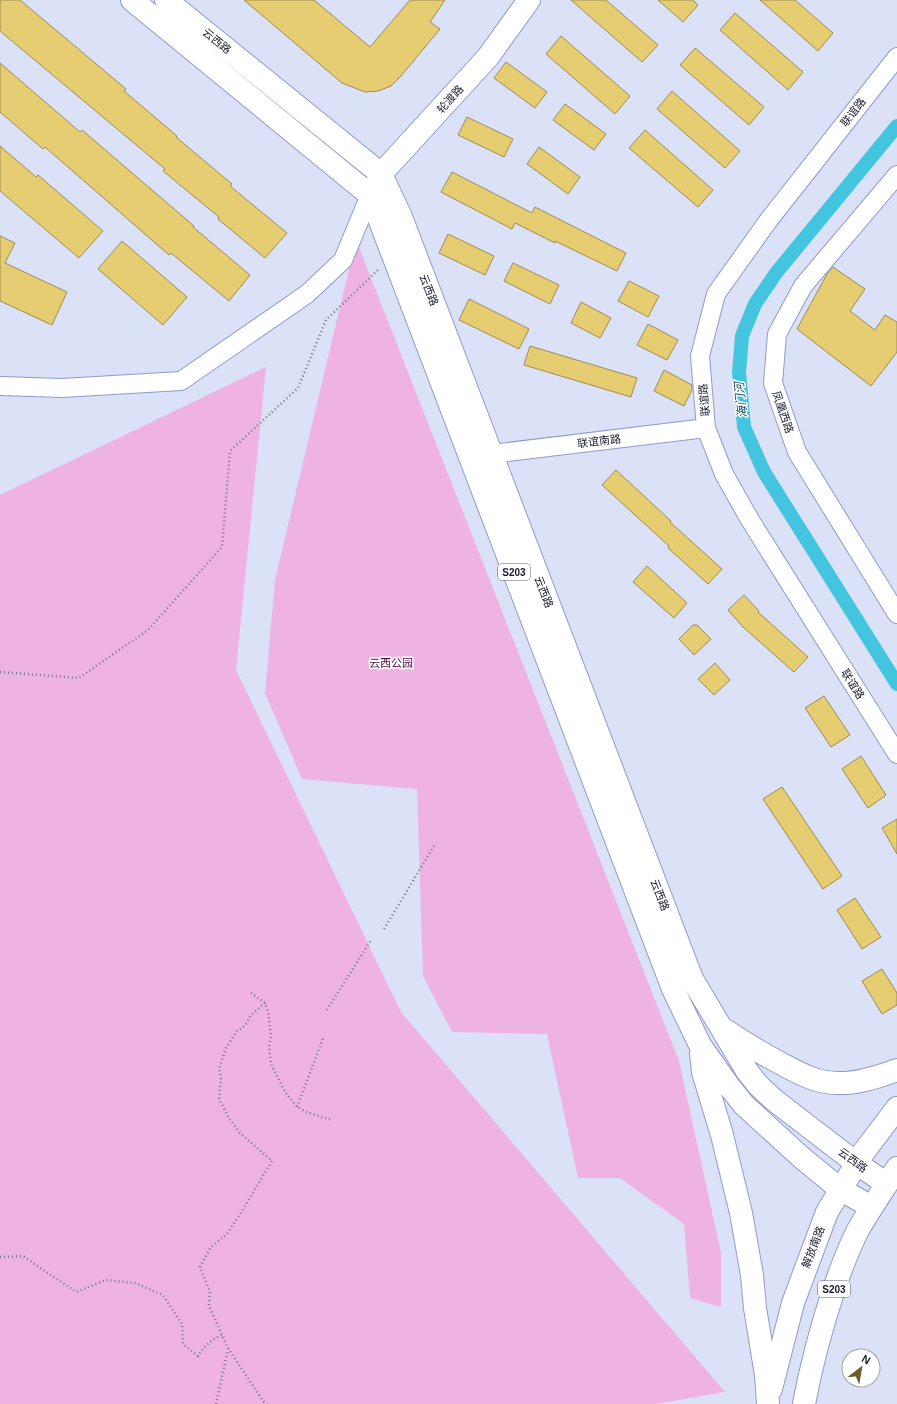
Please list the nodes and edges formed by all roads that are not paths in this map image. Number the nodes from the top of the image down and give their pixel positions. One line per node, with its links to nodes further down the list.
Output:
1 (132, 0): 7 (main road, 云西路 / S203)
2 (166, 0): 5 (main road, 云西路 / S203)
3 (529, 0): 5 (main road, 轮渡路)
4 (897, 57): 9 (street, 联谊路)
5 (381, 174): 7 (main road, 轮渡路); 10 (main road, 云西路 / S203)
6 (897, 175): 11 (street, 凤凰西路)
7 (370, 195): 8 (street); 14 (main road, 云西路 / S203)
8 (0, 386)
9 (706, 428): 10 (street, 联谊南路); 12 (street, 联谊路)
10 (491, 454): 13 (main road, 云西路 / S203)
11 (897, 614)
12 (897, 754)
13 (720, 1026): 15 (main road); 17 (main road, 云西路 / S203)
14 (700, 1046): 19 (main road, 云西路 / S203); 21 (main road, 云西路)
15 (897, 1070)
16 (897, 1108): 17 (main road, 解放南路)
17 (856, 1163): 18 (main road, 云西路 / S203); 19 (main road, 解放南路)
18 (892, 1176): 20 (main road, S203)
19 (840, 1189): 20 (main road, 云西路 / S203); 21 (main road, 解放南路)
20 (871, 1207): 22 (main road, S203)
21 (768, 1404)
22 (804, 1404)

